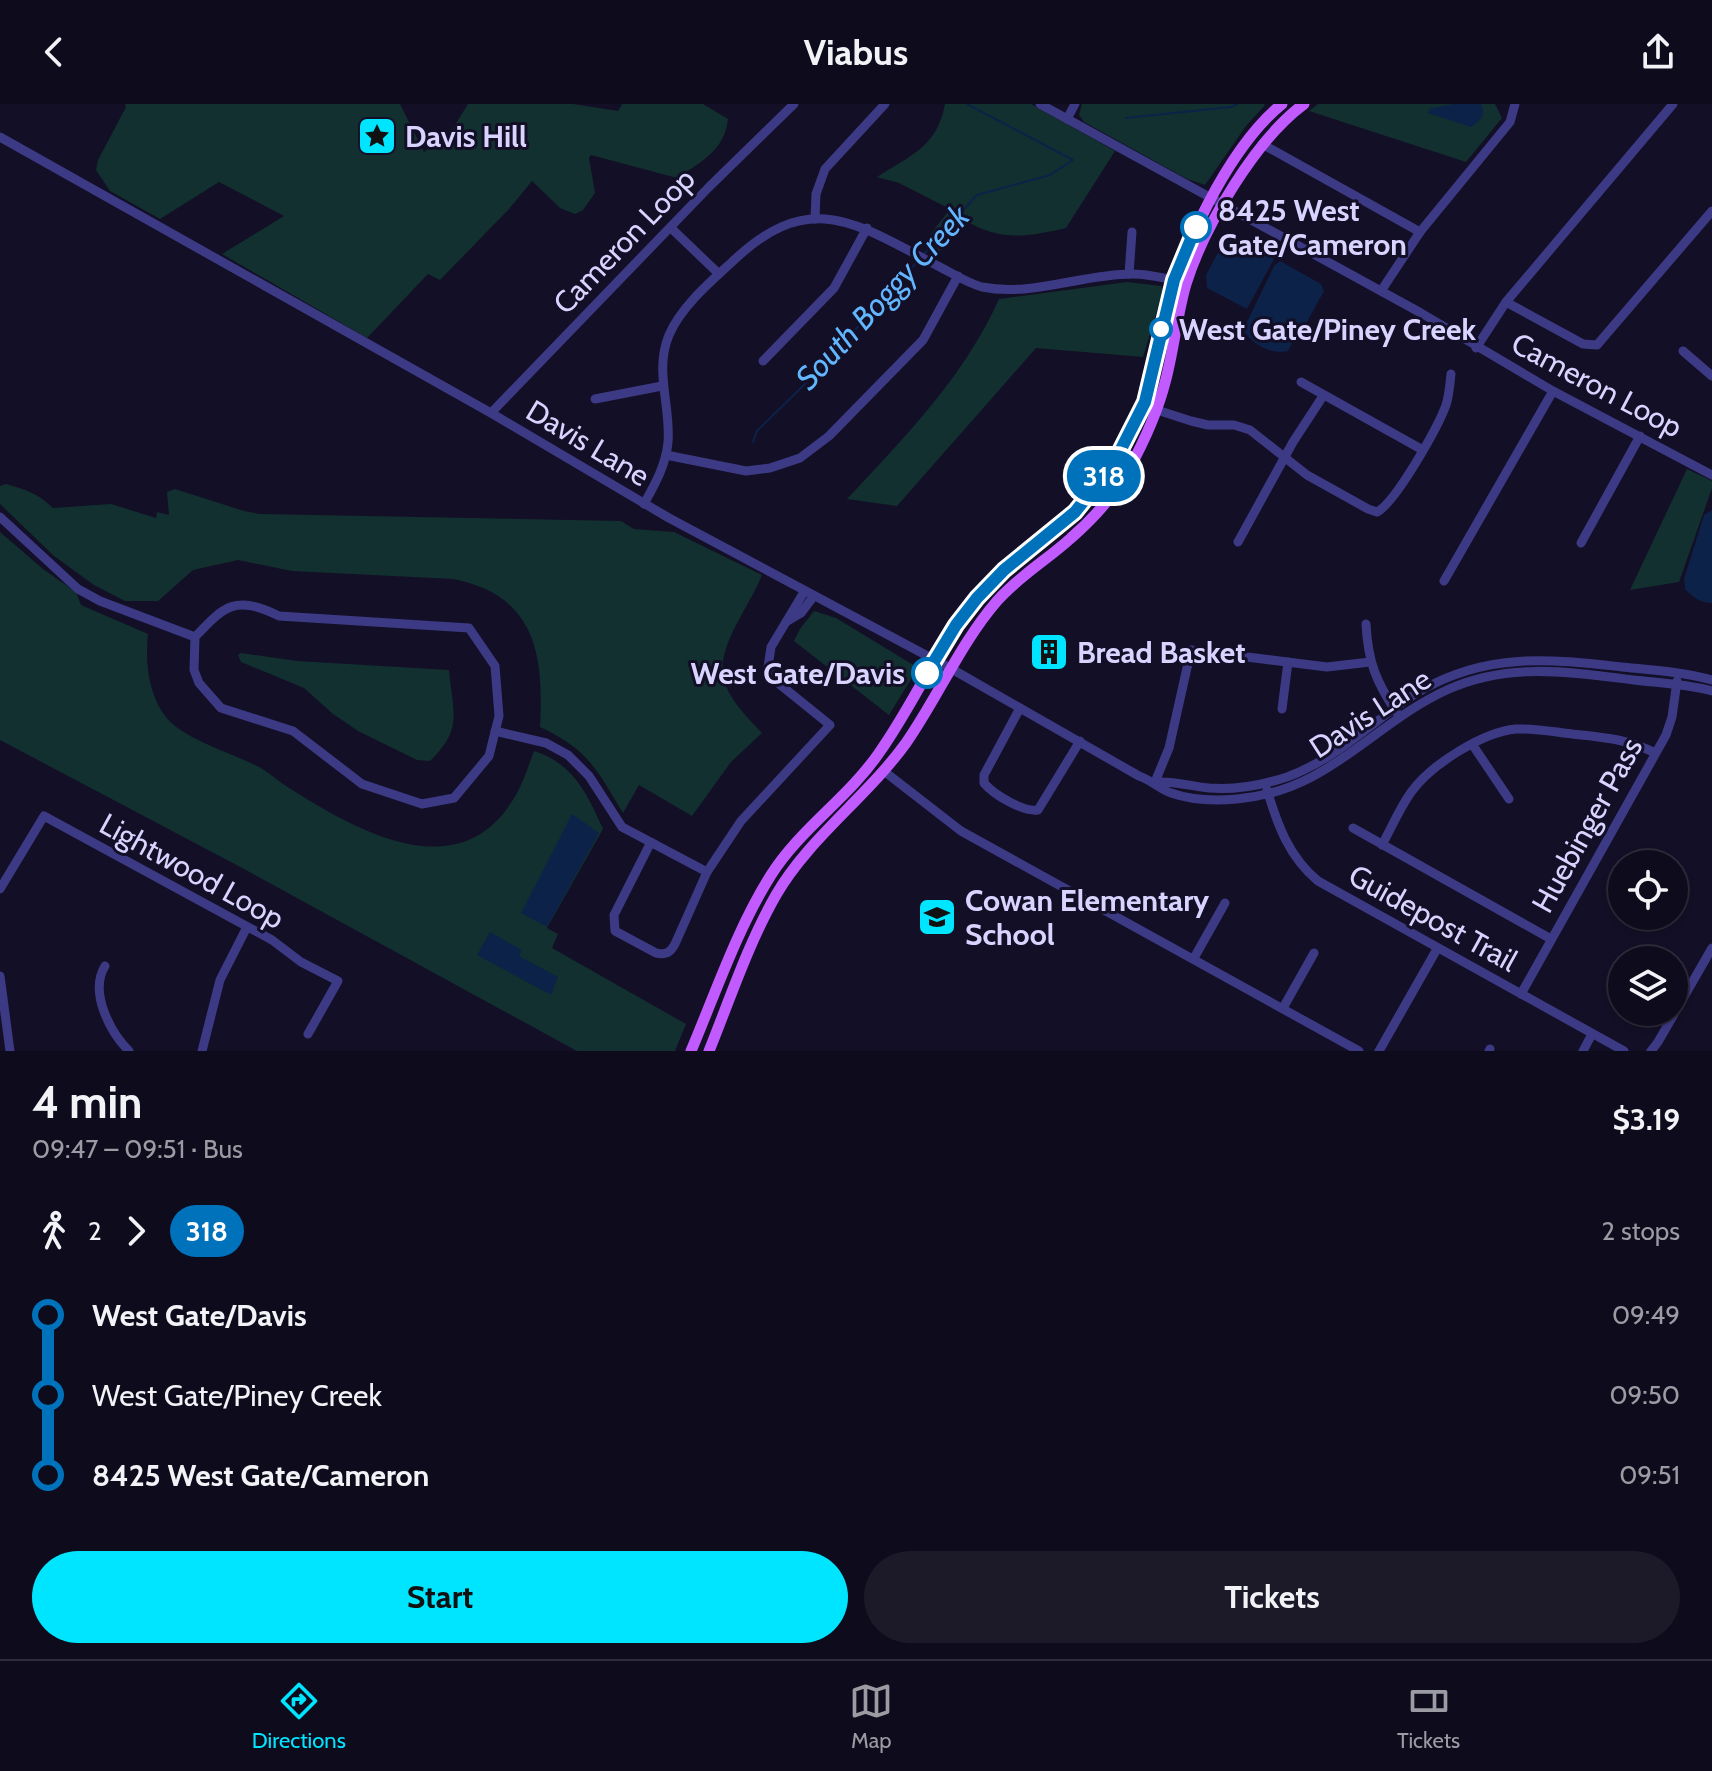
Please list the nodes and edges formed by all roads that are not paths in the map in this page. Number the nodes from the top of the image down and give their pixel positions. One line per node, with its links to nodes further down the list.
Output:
1 (794, 104): 16 (street, Cameron Loop)
2 (885, 104): 15 (street)
3 (1040, 104): 9 (street, Cameron Loop)
4 (1075, 104): 9 (street)
5 (1282, 104): 12 (main road)
6 (1304, 104): 11 (main road)
7 (1515, 104): 19 (street)
8 (1673, 104): 25 (street)
9 (1067, 119): 12 (street, Cameron Loop)
10 (0, 137): 39 (street, Davis Lane)
11 (1262, 144): 13 (main road); 19 (street)
12 (1212, 199): 13 (street, Cameron Loop); 23 (main road)
13 (1223, 206): 24 (street, Cameron Loop); 38 (main road)
14 (1712, 211): 25 (street)
15 (815, 219): 17 (street); 20 (street)
16 (671, 228): 20 (street); 39 (street, Cameron Loop)
17 (867, 228): 22 (street); 29 (street)
18 (1132, 232): 21 (street)
19 (1420, 232): 24 (street)
20 (719, 274): 33 (street)
21 (1129, 274): 22 (street); 23 (street)
22 (958, 276): 42 (street)
23 (1174, 280): 26 (main road)
24 (1381, 291): 27 (street, Cameron Loop)
25 (1506, 302): 27 (street)
26 (1158, 345): 37 (main road); 38 (main road)
27 (1476, 348): 34 (street, Cameron Loop)
28 (1683, 351): 31 (street)
29 (763, 361)
30 (1451, 374): 41 (street)
31 (1712, 376)
32 (1301, 382): 35 (street)
33 (662, 386): 36 (street); 42 (street)
34 (1553, 391): 40 (street, Cameron Loop); 50 (street)
35 (1323, 396): 41 (street); 43 (street)
36 (595, 399)
37 (1143, 406): 44 (main road); 54 (main road)
38 (1157, 410): 43 (street); 44 (main road)
39 (491, 413): 46 (street, Davis Lane)
40 (1640, 436): 45 (street, Cameron Loop); 49 (street)
41 (1421, 449): 43 (street)
42 (666, 455): 46 (street)
43 (1286, 456): 48 (street)
44 (1132, 463): 57 (main road)
45 (1712, 475)
46 (644, 504): 51 (street, Davis Lane)
47 (0, 517): 53 (street)
48 (1238, 542)
49 (1581, 543)
50 (1444, 581)
51 (808, 594): 54 (street, Davis Lane); 80 (street)
52 (1366, 624): 56 (street)
53 (195, 637): 66 (street); 66 (street)
54 (935, 660): 57 (street, Davis Lane); 75 (main road)
55 (1288, 662): 56 (street); 63 (street); 71 (street)
56 (1370, 662): 64 (street)
57 (950, 668): 62 (street, Davis Lane); 70 (main road)
58 (1678, 673): 59 (street, Davis Lane); 60 (street, Huebinger Pass); 64 (street, Davis Lane)
59 (1712, 680)
60 (1677, 685): 61 (street, Davis Lane); 65 (street, Davis Lane); 69 (street, Huebinger Pass)
61 (1712, 691)
62 (1020, 708): 67 (street, Davis Lane); 67 (street)
63 (1282, 709)
64 (1394, 709): 65 (street); 72 (street, Davis Lane)
65 (1401, 719): 73 (street, Davis Lane)
66 (495, 731): 78 (street)
67 (1080, 741): 71 (street, Davis Lane)
68 (1472, 744): 69 (street); 74 (street); 79 (street)
69 (1655, 753): 85 (street, Huebinger Pass)
70 (885, 772): 76 (main road); 90 (street)
71 (1155, 782): 72 (street, Davis Lane); 73 (street, Davis Lane)
72 (1265, 783): 73 (street, Guidepost Trail)
73 (1269, 795): 87 (street, Guidepost Trail)
74 (1509, 799)
75 (817, 821): 76 (main road); 81 (main road)
76 (838, 822): 88 (main road)
77 (1353, 828): 79 (street)
78 (651, 842): 80 (street); 80 (street)
79 (1382, 845): 85 (street)
80 (707, 872)
81 (765, 886): 88 (main road); 100 (main road)
82 (0, 889): 84 (street, Lightwood Loop)
83 (1225, 903): 90 (street)
84 (247, 927): 95 (street, Lightwood Loop); 99 (street)
85 (1551, 939): 93 (street, Huebinger Pass)
86 (1712, 948): 106 (street)
87 (1437, 949): 93 (street, Guidepost Trail); 103 (street)
88 (750, 950): 101 (main road)
89 (1314, 953): 94 (street)
90 (1194, 958): 94 (street)
91 (105, 966): 98 (street)
92 (0, 976): 97 (street)
93 (1521, 994): 96 (street, Guidepost Trail)
94 (1283, 1008): 102 (street)
95 (308, 1034)
96 (1592, 1034): 104 (street); 105 (street, Guidepost Trail)
97 (10, 1051)
98 (129, 1051)
99 (202, 1051)
100 (691, 1051)
101 (709, 1051)
102 (1359, 1051)
103 (1379, 1051)
104 (1583, 1051)
105 (1624, 1051)
106 (1651, 1051)

